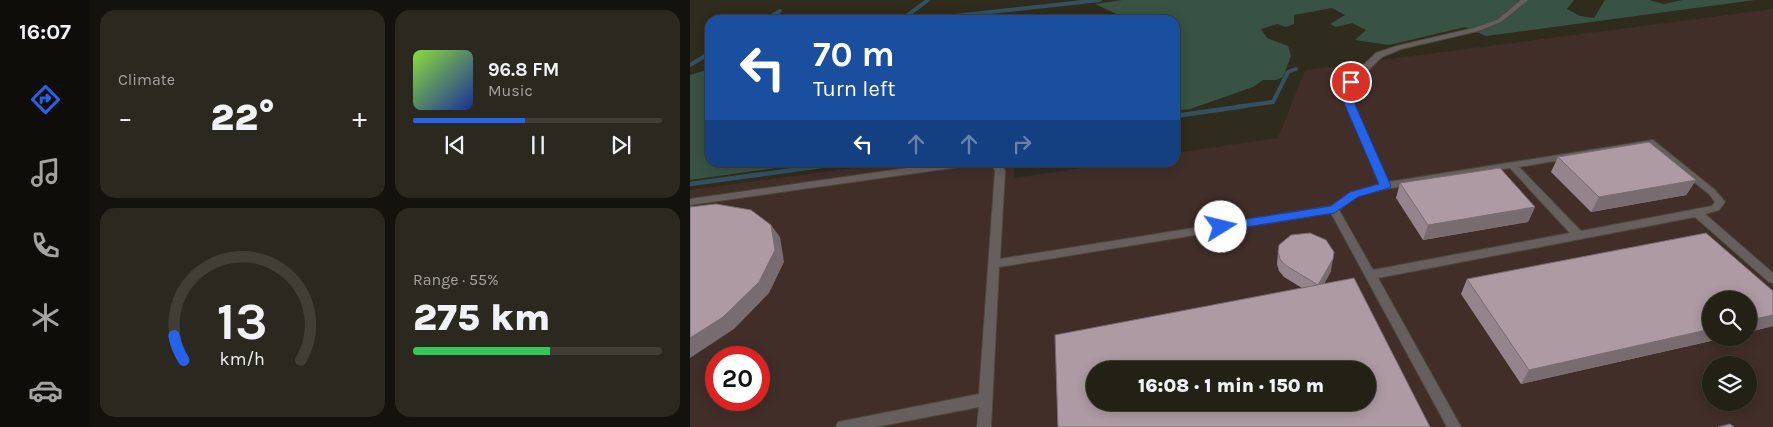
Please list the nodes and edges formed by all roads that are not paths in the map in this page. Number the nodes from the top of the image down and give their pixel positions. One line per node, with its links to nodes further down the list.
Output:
1 (1525, 0): 5 (lane)
2 (1512, 165): 5 (lane); 8 (lane); 9 (lane)
3 (938, 167): 6 (lane)
4 (998, 167): 10 (lane)
5 (1385, 186): 7 (lane)
6 (690, 202)
7 (1334, 209): 10 (lane); 11 (lane)
8 (1696, 213): 9 (lane); 12 (lane)
9 (1578, 236): 11 (lane)
10 (996, 264): 13 (lane)
11 (1371, 275): 16 (lane)
12 (1773, 279)
13 (986, 399): 14 (lane); 15 (lane)
14 (843, 427)
15 (984, 427)
16 (1454, 427)

